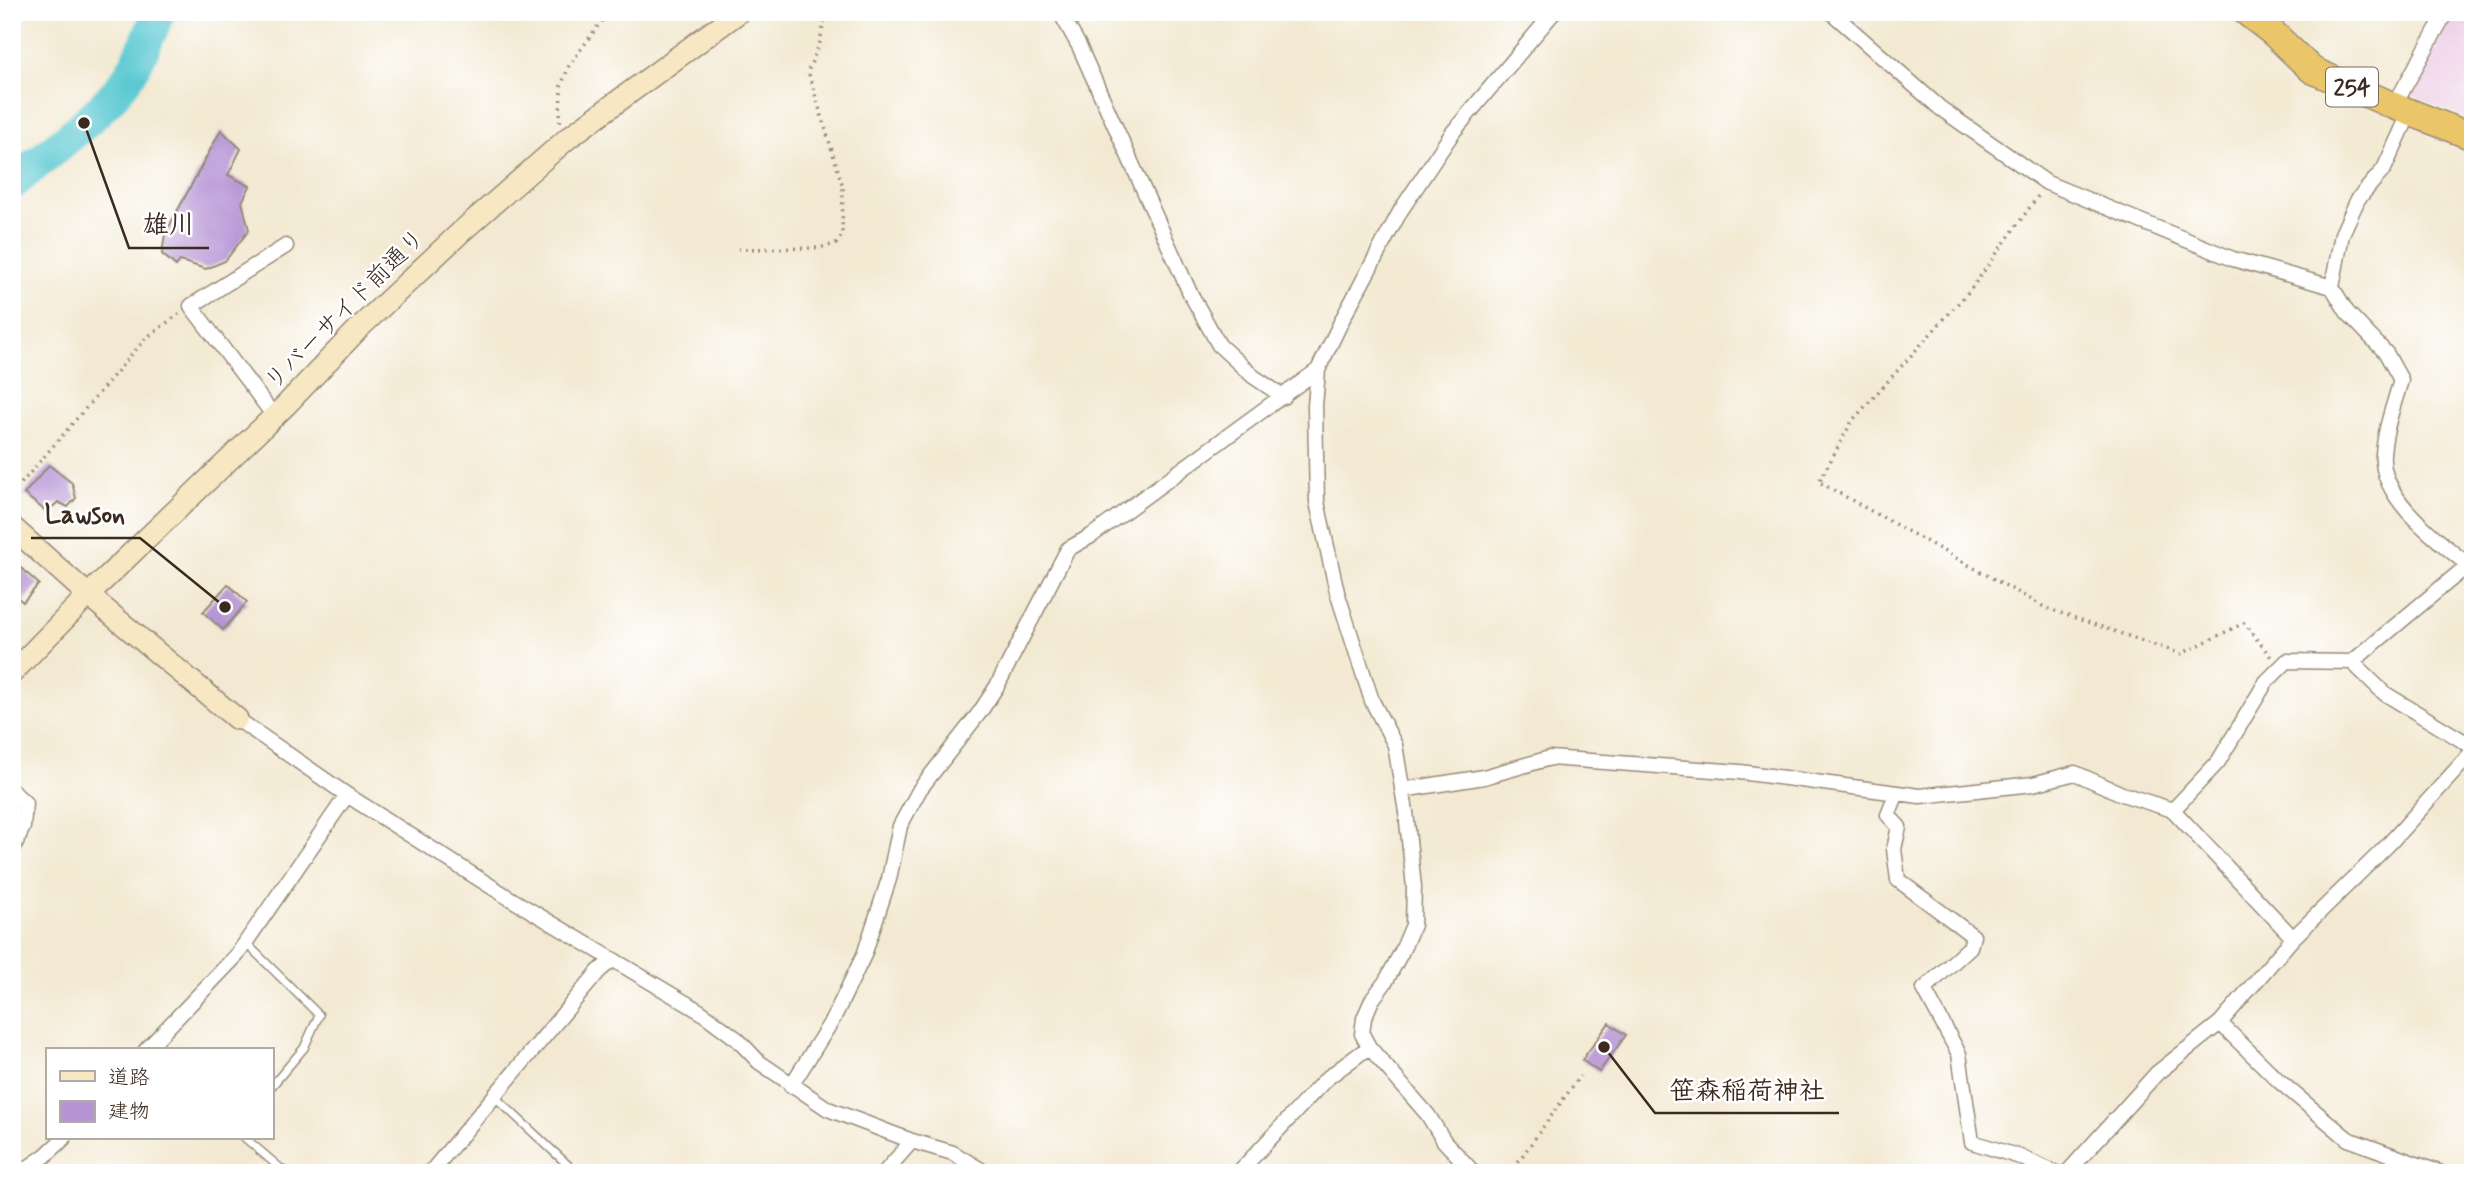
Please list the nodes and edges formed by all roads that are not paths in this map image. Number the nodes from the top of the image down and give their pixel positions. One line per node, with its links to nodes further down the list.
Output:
1 (739, 12): 13 (street, リバーサイド前通り)
2 (1060, 12): 12 (street)
3 (1554, 12): 11 (street)
4 (1831, 12): 10 (street)
5 (2246, 12): 7 (highway, 254)
6 (2446, 12): 7 (street)
7 (2402, 109): 8 (highway, 254); 10 (street)
8 (2473, 136)
9 (286, 246): 13 (street)
10 (2332, 287): 15 (street)
11 (1318, 370): 12 (street); 21 (street)
12 (1284, 397): 34 (street)
13 (274, 416): 16 (street, リバーサイド前通り)
14 (12, 527): 16 (street)
15 (2471, 565): 17 (street)
16 (88, 595): 18 (street, リバーサイド前通り); 19 (street)
17 (2352, 662): 20 (street); 25 (street)
18 (12, 673)
19 (237, 719): 24 (street)
20 (2473, 749): 27 (street)
21 (1402, 790): 23 (street); 31 (street)
22 (12, 791): 26 (street)
23 (1896, 793): 25 (street); 47 (street)
24 (347, 795): 28 (street); 29 (street)
25 (2173, 810): 27 (street)
26 (12, 850)
27 (2293, 938): 30 (street)
28 (246, 943): 32 (street); 33 (lane)
29 (612, 960): 34 (street); 35 (street)
30 (2220, 1023): 48 (street); 49 (street)
31 (1369, 1047): 45 (street); 46 (street)
32 (148, 1048)
33 (273, 1085)
34 (791, 1086): 38 (street)
35 (494, 1096): 41 (street); 42 (lane)
36 (62, 1140): 39 (street)
37 (247, 1140): 40 (lane)
38 (912, 1141): 43 (street); 44 (street)
39 (20, 1173)
40 (286, 1173)
41 (430, 1173)
42 (566, 1173)
43 (884, 1173)
44 (986, 1173)
45 (1238, 1173)
46 (1474, 1173)
47 (2056, 1173)
48 (2067, 1173)
49 (2441, 1173)

